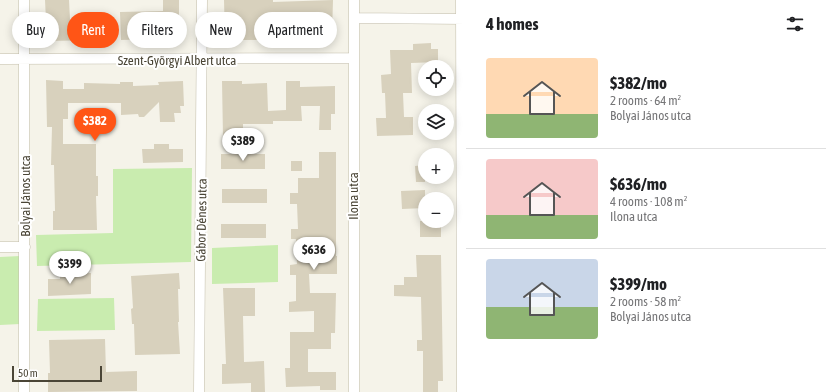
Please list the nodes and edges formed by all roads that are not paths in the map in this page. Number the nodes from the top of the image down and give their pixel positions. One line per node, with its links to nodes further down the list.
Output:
1 (24, 0): 9 (street, Bolyai János utca)
2 (202, 0): 10 (street, Gábor Dénes utca)
3 (354, 0): 5 (street, Ilona utca)
4 (461, 0): 6 (street)
5 (354, 18): 6 (street); 7 (street, Ilona utca)
6 (464, 19): 16 (street)
7 (353, 58): 10 (street, Szent-Györgyi Albert utca); 15 (street, Ilona utca)
8 (0, 60): 9 (street, Szent-Györgyi Albert utca)
9 (25, 60): 10 (street, Szent-Györgyi Albert utca); 12 (street, Bolyai János utca)
10 (203, 60): 14 (street, Gábor Dénes utca)
11 (0, 247): 12 (street)
12 (25, 247): 13 (street, Bolyai János utca)
13 (24, 392)
14 (199, 392)
15 (354, 392)
16 (462, 392)

